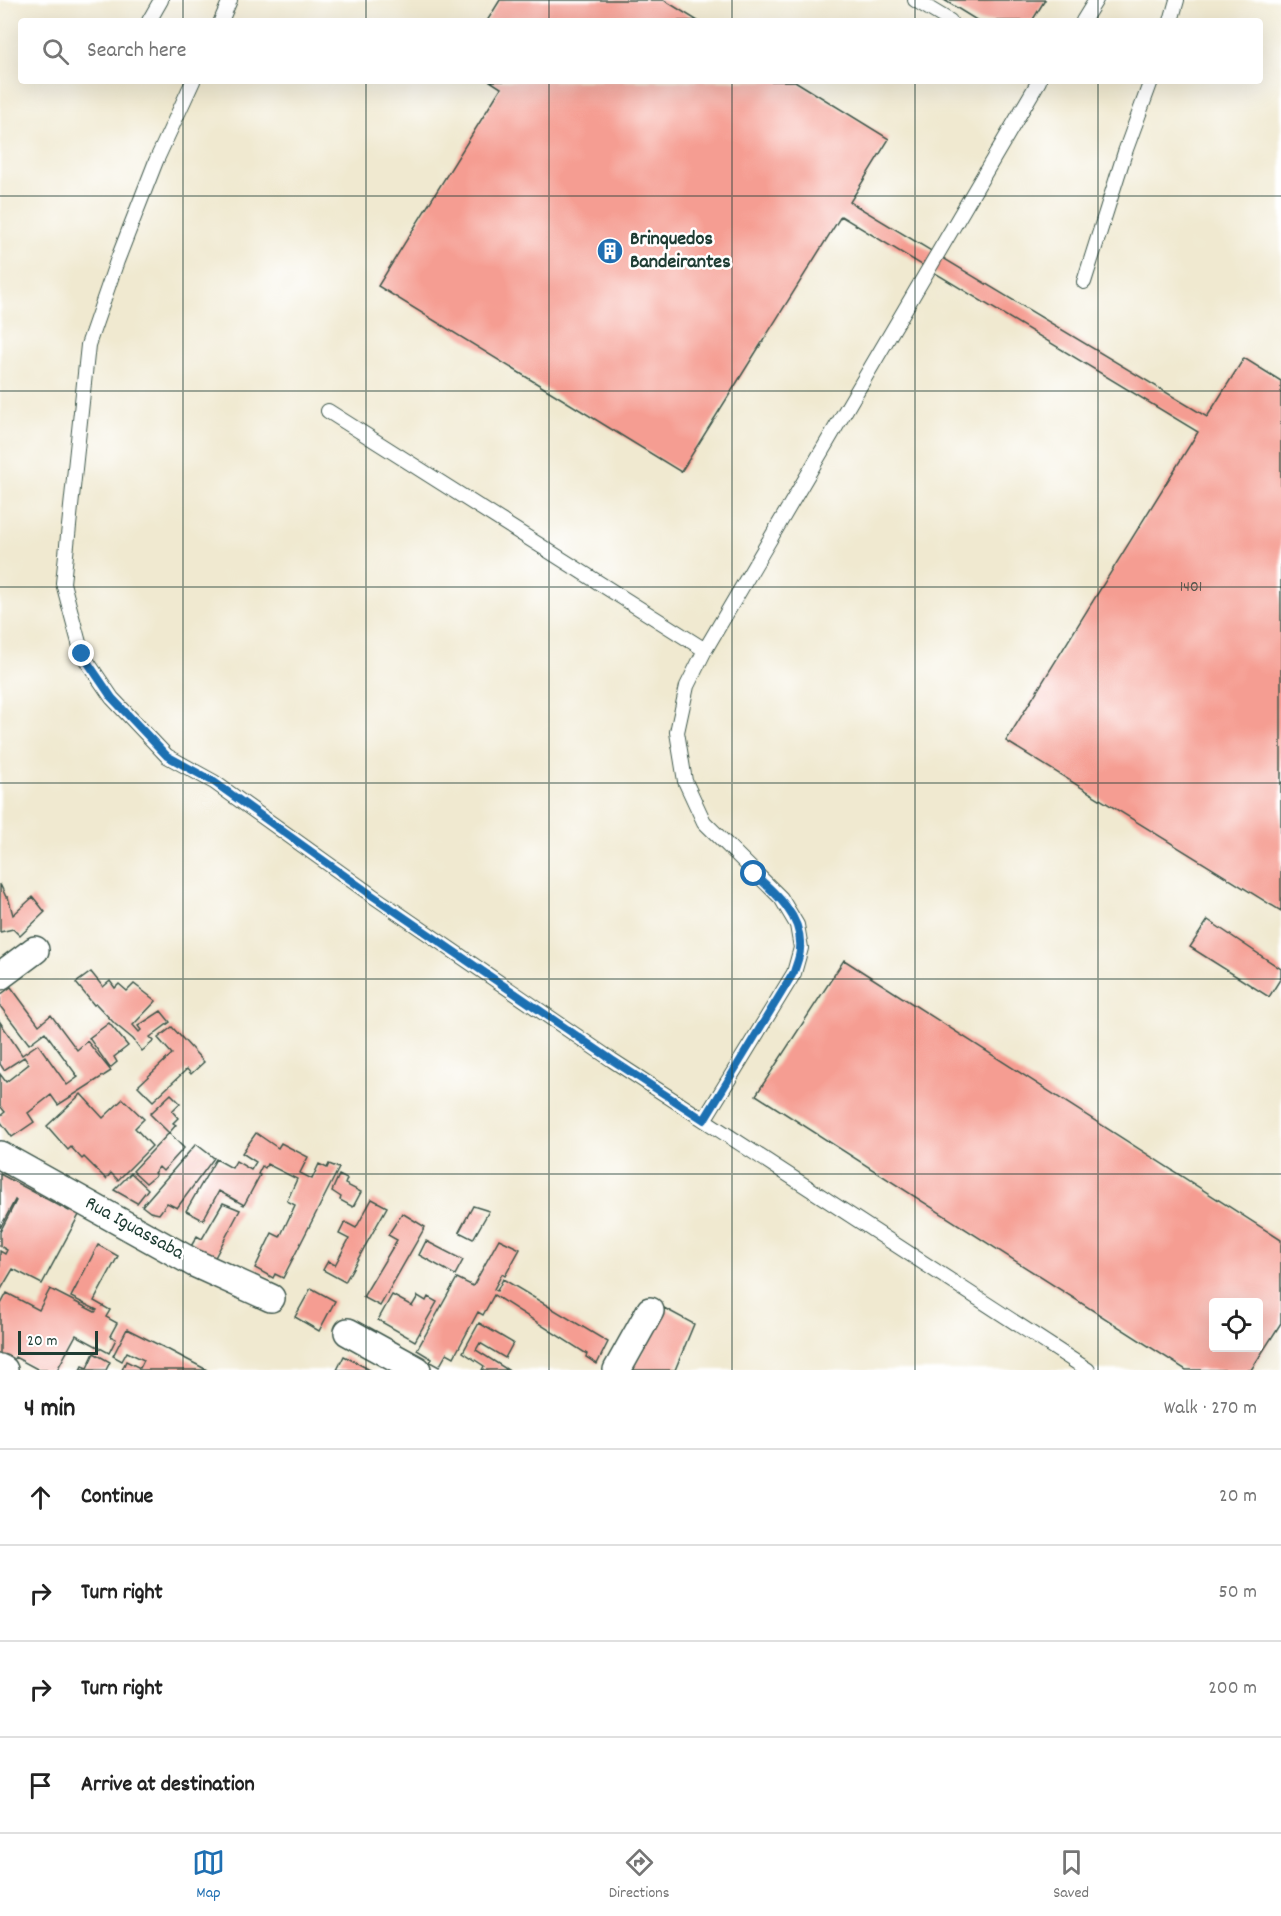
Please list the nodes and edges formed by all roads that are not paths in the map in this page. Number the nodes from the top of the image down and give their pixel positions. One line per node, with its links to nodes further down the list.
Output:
1 (161, 0): 6 (lane)
2 (230, 0): 7 (lane)
3 (915, 0): 8 (lane)
4 (1096, 0): 9 (lane)
5 (1178, 0): 10 (lane)
6 (151, 18)
7 (222, 18)
8 (945, 18)
9 (1085, 18)
10 (1172, 18)
11 (192, 84): 19 (lane)
12 (1037, 84): 16 (lane)
13 (1150, 84): 14 (lane)
14 (1084, 282)
15 (328, 411): 16 (lane)
16 (705, 650): 19 (lane)
17 (35, 950): 18 (street)
18 (0, 976)
19 (704, 1120): 28 (lane)
20 (0, 1155): 21 (street, Rua Iguassaba)
21 (271, 1298)
22 (650, 1311): 27 (street)
23 (348, 1332): 26 (street)
24 (0, 1368): 25 (street)
25 (4, 1370)
26 (417, 1370)
27 (617, 1370)
28 (1088, 1370)

